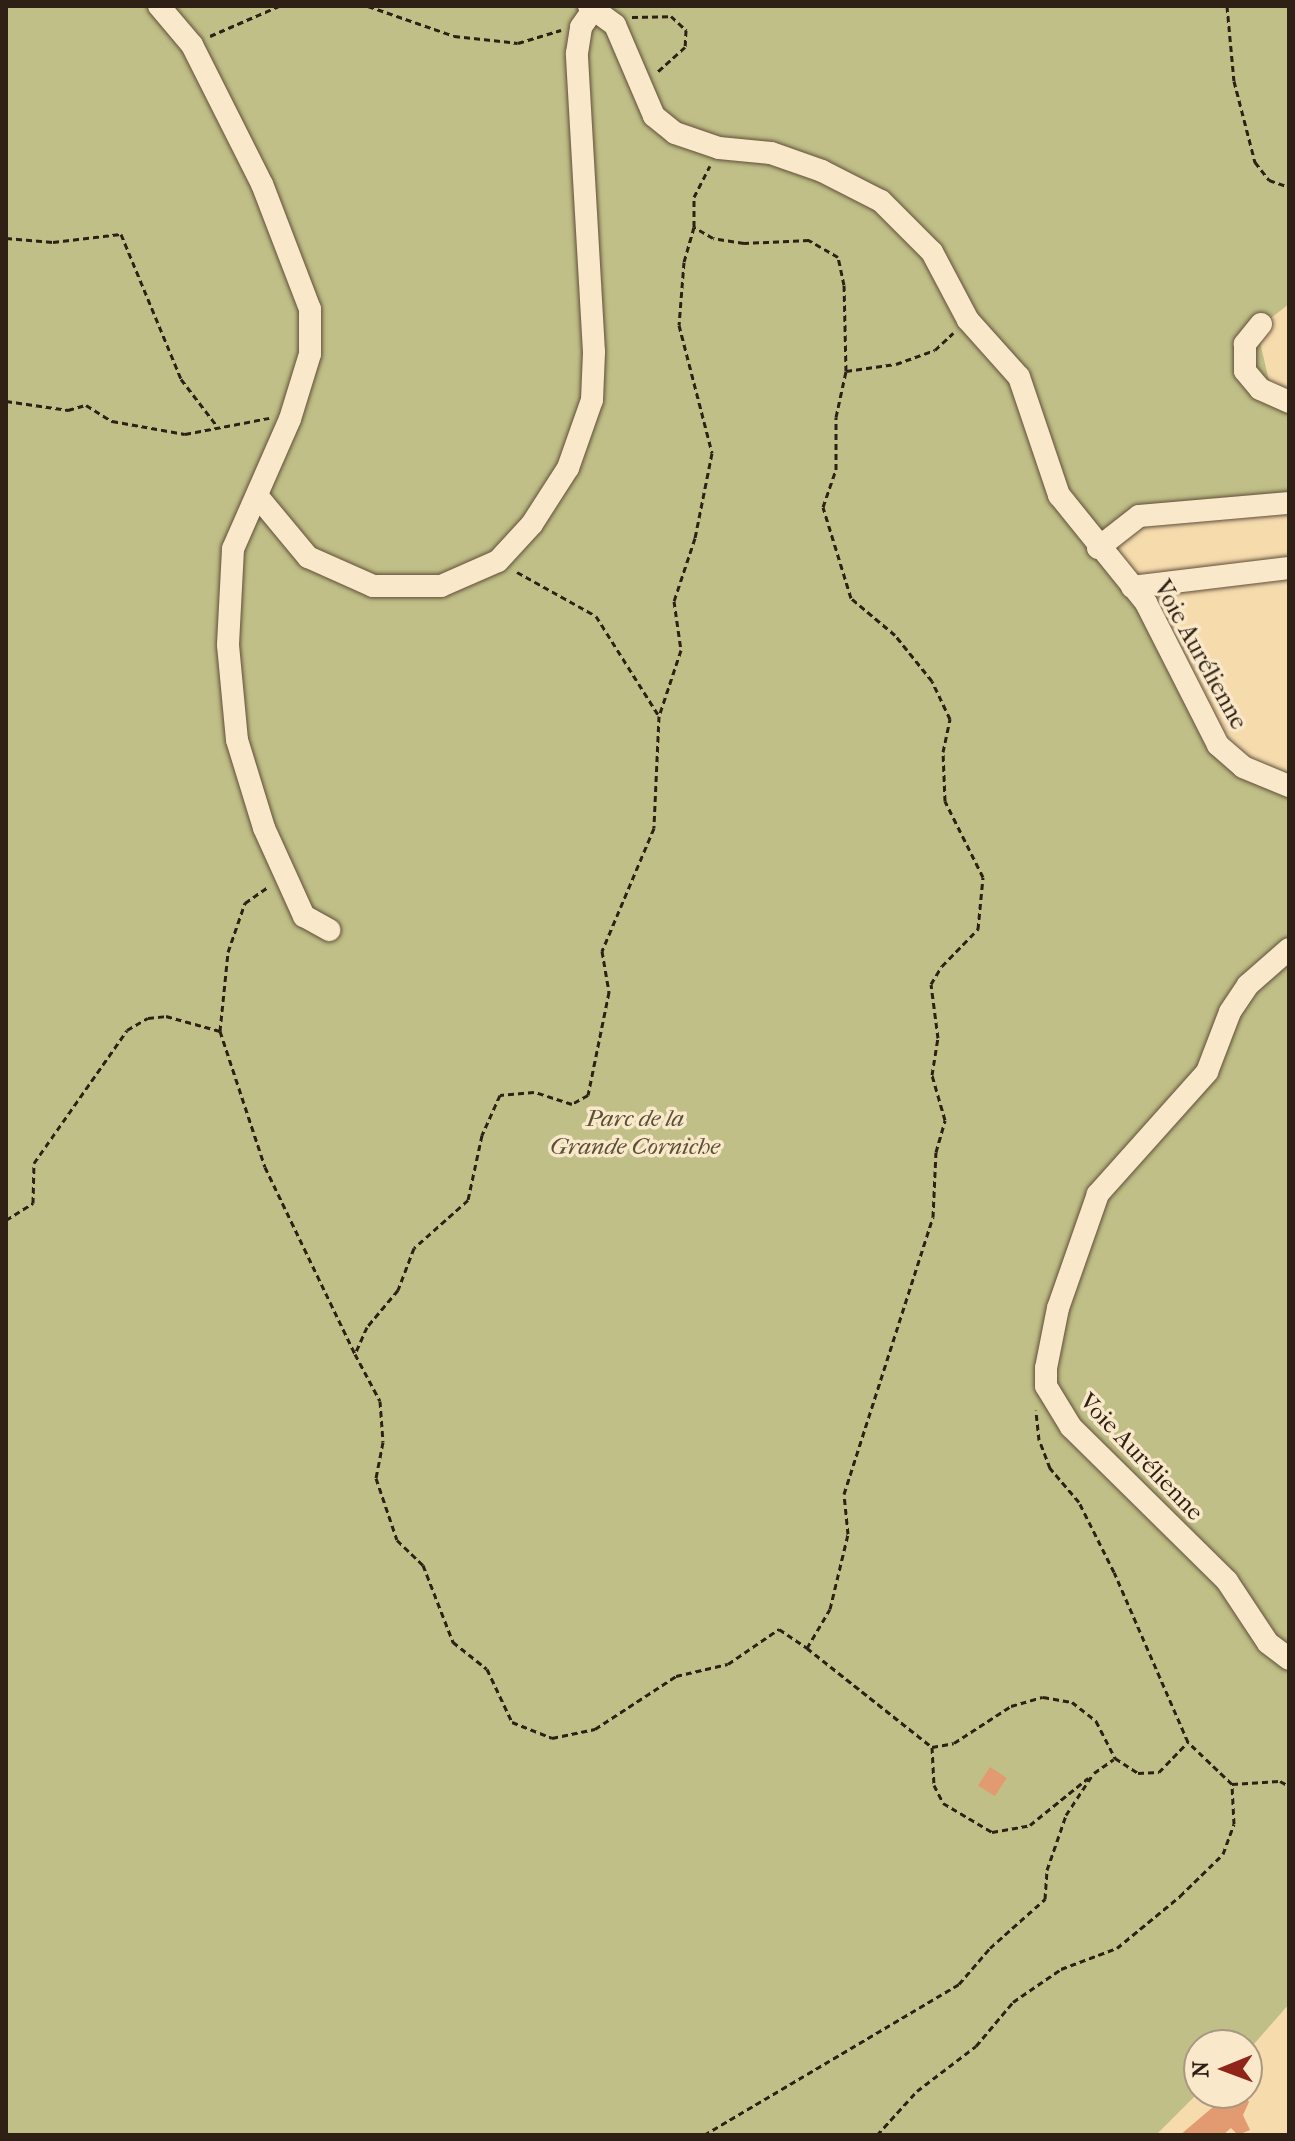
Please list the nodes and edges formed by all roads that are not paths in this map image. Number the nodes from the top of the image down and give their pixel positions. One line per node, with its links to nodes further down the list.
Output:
1 (159, 6): 5 (street)
2 (587, 15): 5 (street); 7 (street, Voie Aurélienne)
3 (1261, 324): 4 (street)
4 (1289, 402)
5 (259, 498): 11 (street)
6 (1289, 503): 7 (street)
7 (1098, 548): 9 (street, Voie Aurélienne)
8 (1289, 568): 9 (street)
9 (1132, 587): 10 (street, Voie Aurélienne)
10 (1289, 786)
11 (329, 930)
12 (1289, 949): 13 (street, Voie Aurélienne)
13 (1289, 1659)

